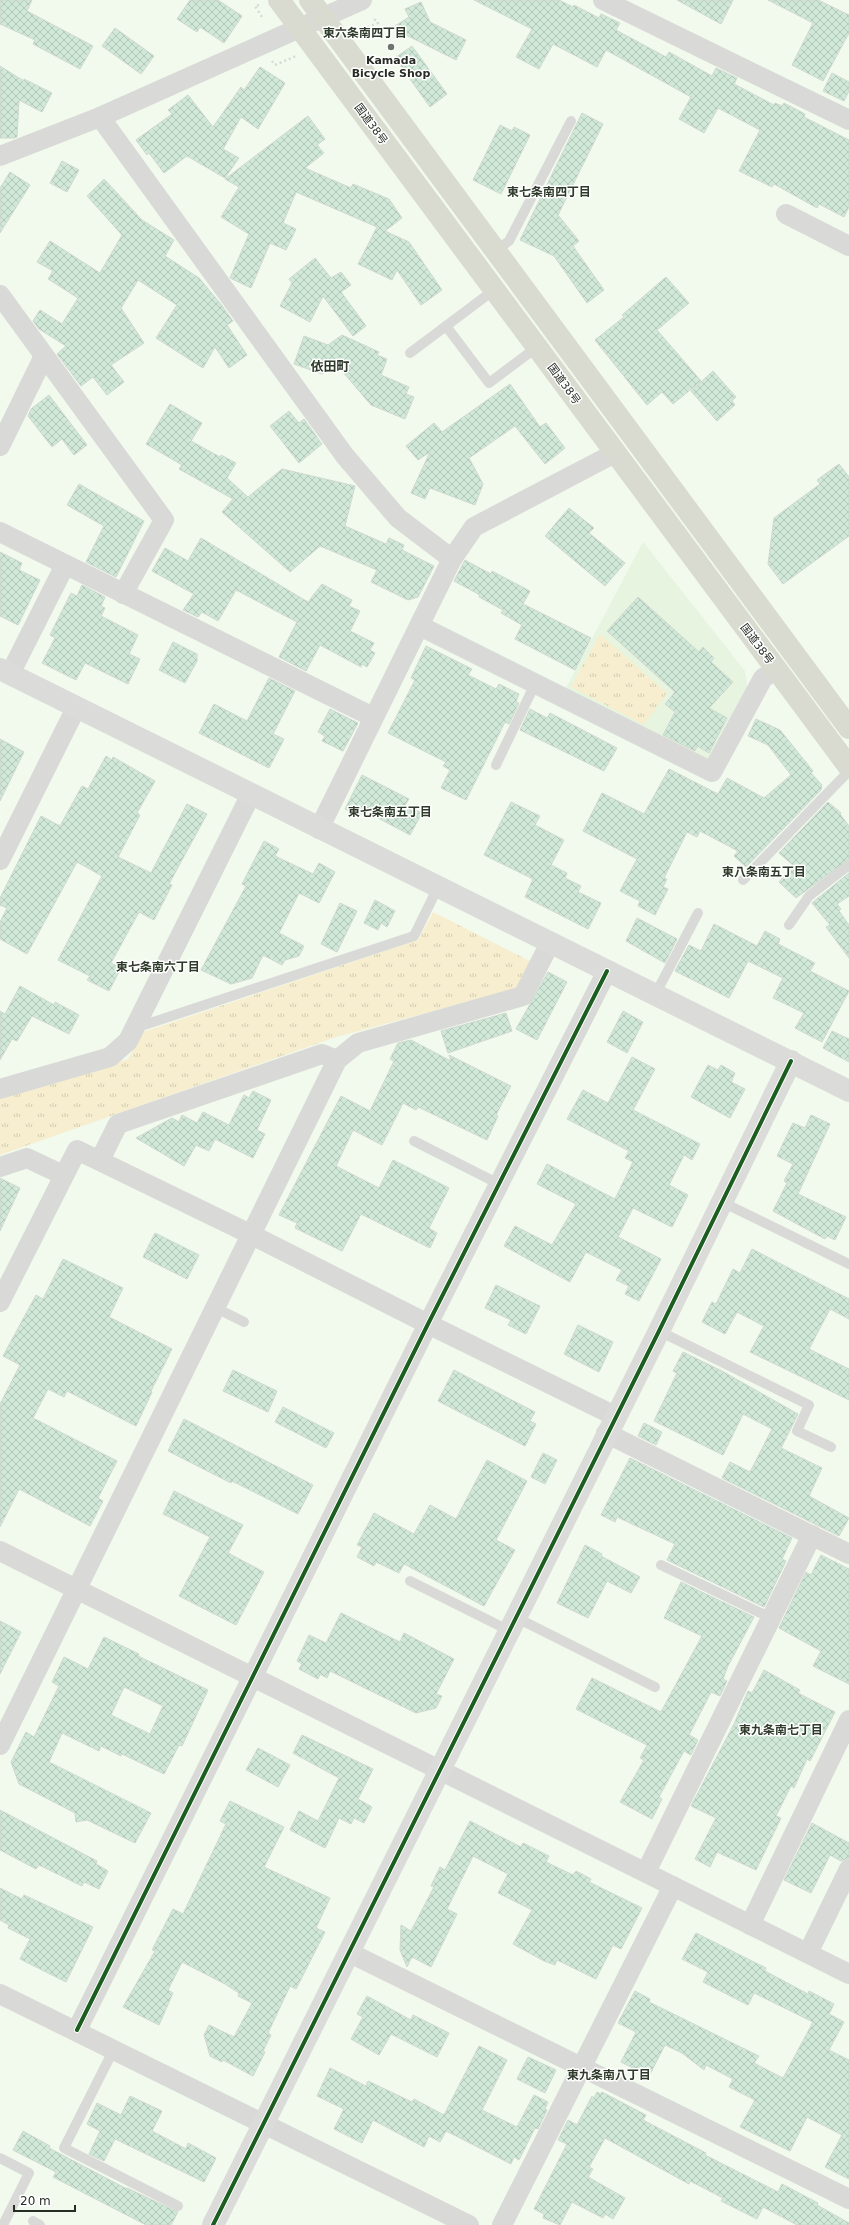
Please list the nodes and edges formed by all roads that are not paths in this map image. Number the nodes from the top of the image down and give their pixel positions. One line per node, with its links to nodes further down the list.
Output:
1 (280, 0): 5 (highway, 国道38号)
2 (362, 0): 4 (street)
3 (603, 0): 7 (street)
4 (316, 8): 5 (street); 12 (highway)
5 (300, 26): 6 (street); 13 (highway, 国道38号)
6 (100, 117): 9 (street); 22 (street)
7 (849, 120)
8 (571, 121): 12 (lane)
9 (0, 156)
10 (786, 214): 11 (street)
11 (849, 246)
12 (495, 251): 31 (highway)
13 (494, 290): 15 (lane); 16 (highway, 国道38号)
14 (0, 295): 18 (street)
15 (446, 326): 16 (lane); 17 (lane)
16 (537, 347): 20 (highway, 国道38号)
17 (410, 353)
18 (44, 356): 19 (street); 24 (street)
19 (0, 446)
20 (615, 453): 22 (street); 26 (highway, 国道38号)
21 (0, 532): 23 (street)
22 (452, 559): 25 (street)
23 (65, 565): 24 (street); 27 (street)
24 (123, 594): 30 (street)
25 (420, 626): 28 (street); 30 (street)
26 (776, 670): 28 (street); 33 (highway, 国道38号)
27 (5, 671): 29 (street)
28 (535, 684): 32 (lane)
29 (76, 708): 35 (street); 37 (street)
30 (373, 717): 36 (street)
31 (849, 727)
32 (496, 765)
33 (849, 768)
34 (849, 771): 39 (lane)
35 (251, 794): 36 (street); 46 (street)
36 (319, 829): 40 (street)
37 (0, 860)
38 (849, 865): 42 (lane)
39 (743, 880)
40 (438, 887): 43 (street); 46 (lane)
41 (698, 913): 45 (lane)
42 (789, 926)
43 (550, 943): 44 (street); 47 (street)
44 (607, 971): 45 (street); 55 (street)
45 (655, 995): 48 (street)
46 (135, 1028): 50 (street)
47 (337, 1060): 52 (street); 57 (street)
48 (790, 1061): 49 (street); 56 (street)
49 (848, 1086)
50 (0, 1089)
51 (414, 1141): 55 (lane)
52 (100, 1160): 54 (street); 57 (street)
53 (0, 1167): 54 (street)
54 (63, 1175): 59 (street)
55 (499, 1184): 62 (street)
56 (722, 1202): 58 (lane); 63 (street)
57 (252, 1234): 60 (street); 62 (street)
58 (849, 1264)
59 (0, 1302)
60 (216, 1308): 61 (lane); 71 (street)
61 (244, 1322)
62 (428, 1324): 64 (street); 74 (street)
63 (659, 1331): 64 (street); 65 (lane)
64 (611, 1425): 66 (street); 73 (street)
65 (830, 1447)
66 (812, 1535): 68 (street); 72 (street)
67 (0, 1552): 71 (street)
68 (849, 1554)
69 (661, 1565): 72 (lane)
70 (410, 1581): 73 (lane)
71 (77, 1590): 74 (street); 77 (street)
72 (771, 1618): 80 (street)
73 (511, 1624): 75 (lane); 78 (street)
74 (252, 1678): 78 (street); 87 (street)
75 (656, 1687)
76 (849, 1720): 82 (street)
77 (0, 1745)
78 (439, 1768): 80 (street); 83 (street)
79 (849, 1869): 84 (street)
80 (646, 1872): 81 (street)
81 (673, 1886): 82 (street); 89 (street)
82 (750, 1925): 84 (street)
83 (348, 1952): 89 (street); 90 (street)
84 (808, 1953): 85 (street)
85 (849, 1974)
86 (0, 1994): 87 (street)
87 (77, 2030): 88 (street)
88 (114, 2049): 90 (street); 93 (lane)
89 (583, 2067): 92 (street); 97 (street)
90 (264, 2123): 95 (street); 96 (street)
91 (0, 2158): 94 (lane)
92 (849, 2199)
93 (178, 2206)
94 (3, 2225)
95 (213, 2225)
96 (469, 2225)
97 (502, 2225)

